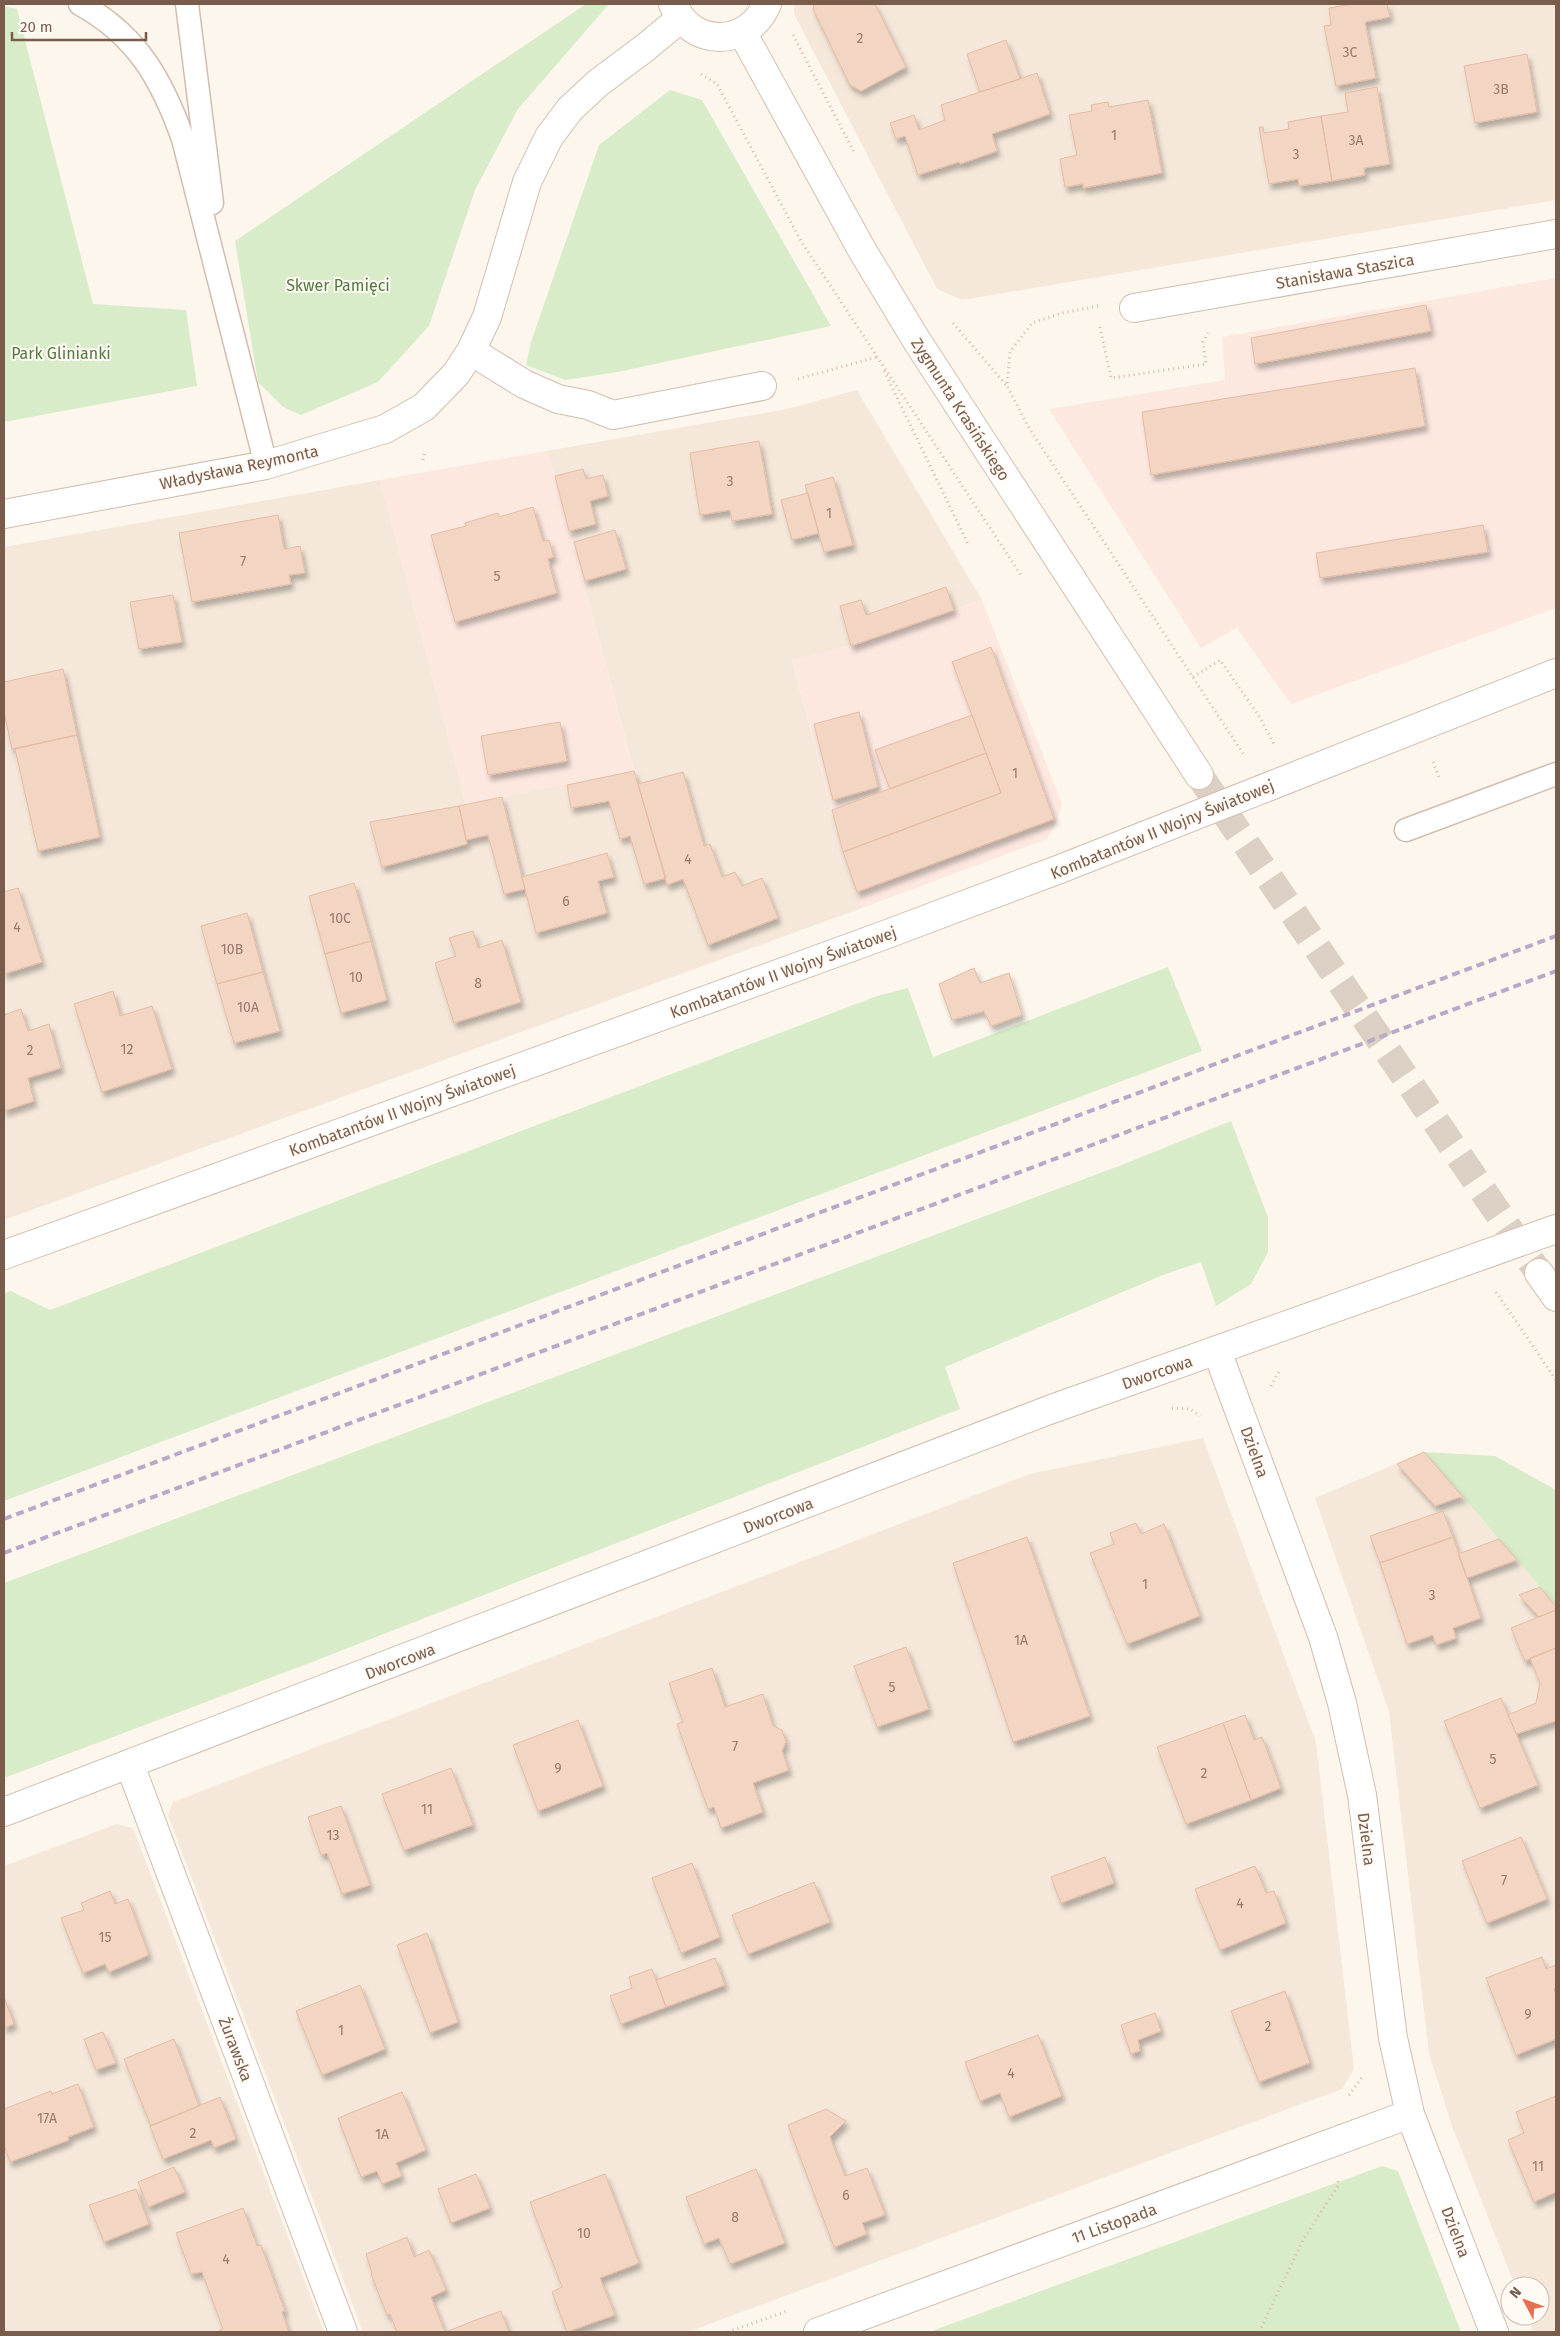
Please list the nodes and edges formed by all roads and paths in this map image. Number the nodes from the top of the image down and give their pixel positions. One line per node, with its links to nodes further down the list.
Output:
1 (80, 4): 9 (lane)
2 (187, 4): 9 (lane)
3 (767, 4): 5 (street)
4 (677, 11): 5 (street); 12 (street, Władysława Reymonta)
5 (742, 32): 23 (street, Zygmunta Krasińskiego)
6 (791, 32): 7 (path)
7 (859, 161)
8 (1556, 234): 10 (street, Stanisława Staszica)
9 (215, 266): 15 (lane)
10 (1134, 308): 14 (path)
11 (952, 322): 14 (path)
12 (471, 351): 13 (street); 15 (street, Władysława Reymonta)
13 (762, 386): 17 (path)
14 (1007, 386): 19 (path)
15 (266, 465): 16 (street, Władysława Reymonta)
16 (4, 514)
17 (970, 546)
18 (1556, 673): 26 (street, Kombatantów II Wojny Światowej)
19 (1193, 677): 20 (path); 21 (path)
20 (1277, 751)
21 (1244, 755)
22 (1556, 774): 24 (lane)
23 (1199, 775)
24 (1406, 830)
25 (1556, 1229): 30 (street, Dworcowa)
26 (4, 1255)
27 (1539, 1273): 29 (street)
28 (1496, 1292): 32 (path)
29 (1556, 1297)
30 (1217, 1351): 36 (street, Dworcowa); 38 (street, Dzielna)
31 (1285, 1365): 33 (path)
32 (1556, 1380)
33 (1268, 1392)
34 (1163, 1411): 35 (path)
35 (1205, 1419)
36 (130, 1766): 37 (street, Dworcowa); 40 (street, Żurawska)
37 (4, 1812)
38 (1410, 2114): 39 (street, 11 Listopada); 43 (street, Dzielna)
39 (1338, 2141): 41 (street, 11 Listopada); 42 (path)
40 (343, 2332)
41 (818, 2332)
42 (1259, 2332)
43 (1494, 2332)

